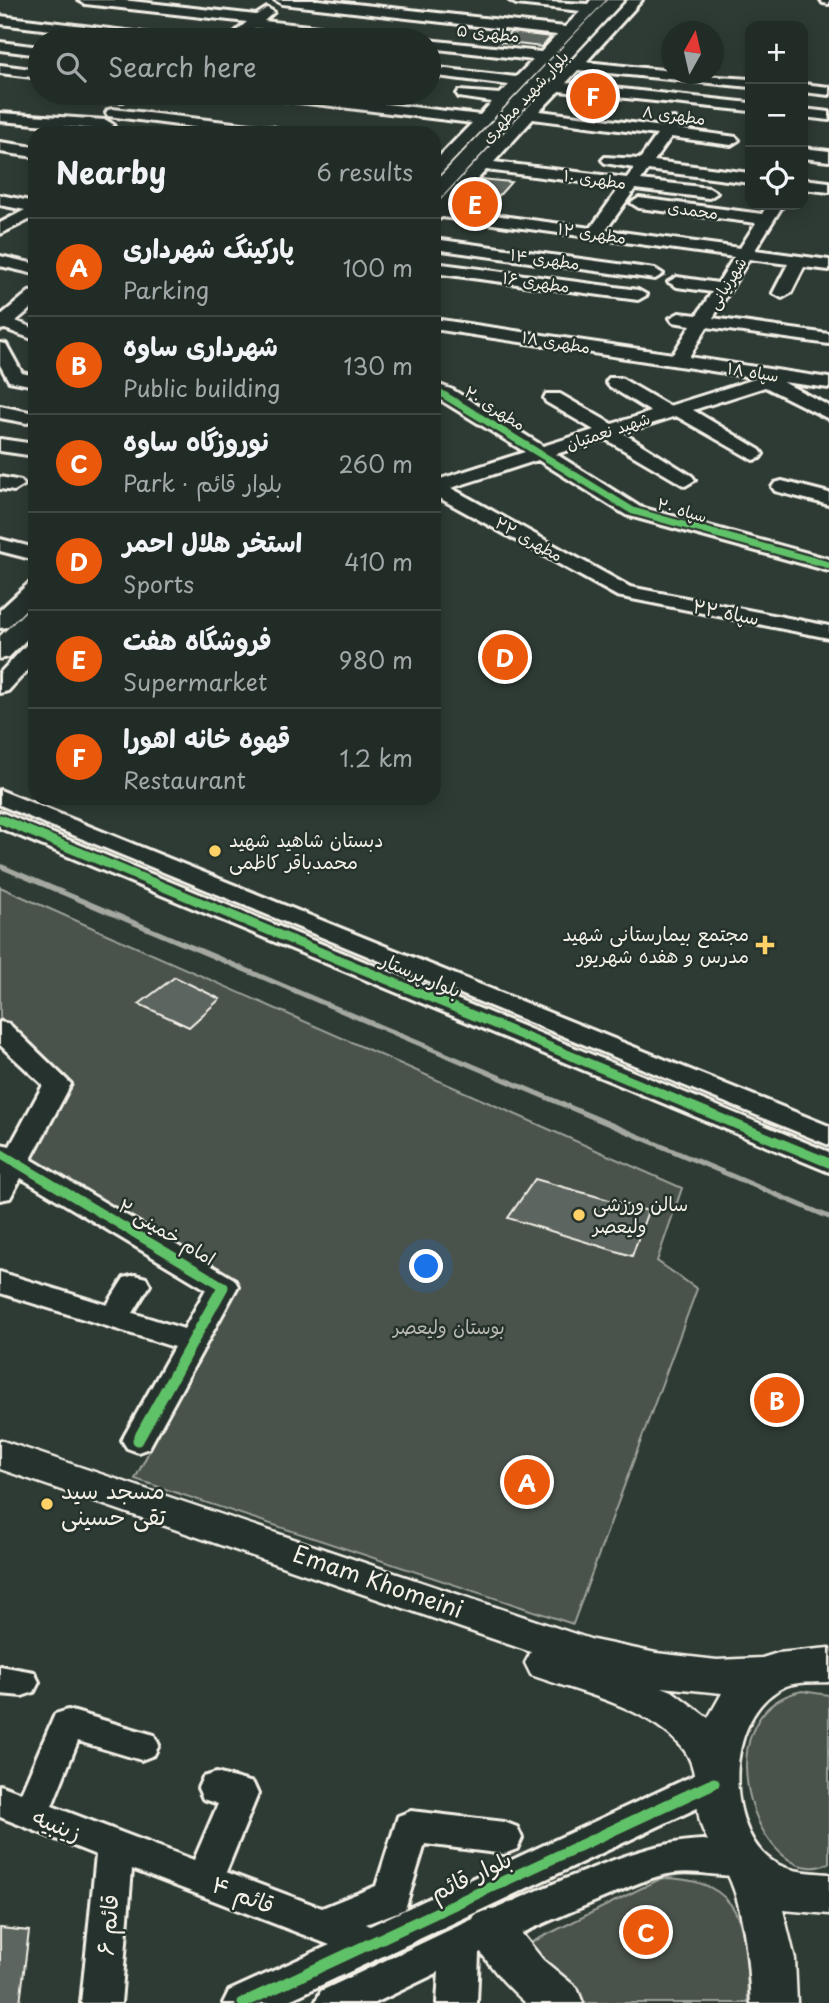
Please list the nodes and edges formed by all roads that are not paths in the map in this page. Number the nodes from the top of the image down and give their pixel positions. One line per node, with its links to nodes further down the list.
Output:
1 (85, 0): 6 (street)
2 (282, 0): 9 (street); 16 (street)
3 (516, 0): 7 (street)
4 (616, 0): 58 (main road, بلوار شهید مطهری)
5 (635, 0): 21 (street)
6 (127, 2): 11 (street); 12 (street)
7 (595, 4): 16 (street)
8 (0, 20): 10 (street)
9 (256, 22): 13 (street); 14 (street); 15 (street)
10 (63, 28)
11 (91, 28)
12 (161, 28)
13 (175, 28)
14 (248, 28)
15 (304, 28)
16 (568, 32): 20 (street)
17 (441, 45): 20 (street, مطهری ۵)
18 (0, 46): 19 (street)
19 (28, 50)
20 (544, 57): 25 (street)
21 (575, 65): 26 (street); 27 (street)
22 (0, 69): 23 (street)
23 (28, 72)
24 (441, 72): 25 (street)
25 (520, 82): 31 (street)
26 (745, 82)
27 (555, 86): 32 (street); 38 (street)
28 (808, 89): 29 (street)
29 (829, 91)
30 (464, 94): 31 (street)
31 (503, 99): 42 (street)
32 (689, 100): 35 (street); 45 (street)
33 (256, 105): 44 (street)
34 (364, 105): 42 (street)
35 (745, 106)
36 (174, 107): 37 (street)
37 (115, 110): 41 (street); 43 (street)
38 (529, 114): 45 (street, مطهری ۸); 53 (street)
39 (808, 114): 40 (street)
40 (829, 116)
41 (0, 117)
42 (483, 120): 50 (street)
43 (207, 126)
44 (234, 126)
45 (667, 132): 46 (street, مطهری ۸); 54 (street)
46 (731, 140)
47 (0, 147): 48 (street)
48 (28, 151)
49 (808, 154): 51 (street)
50 (441, 155)
51 (829, 156)
52 (610, 160): 54 (street)
53 (482, 165): 56 (street, مطهری ۱۰); 65 (street)
54 (642, 166): 55 (street); 56 (street)
55 (745, 177)
56 (631, 183): 61 (street, مطهری ۱۰); 62 (street)
57 (808, 185): 59 (street)
58 (441, 187)
59 (829, 187)
60 (571, 192): 62 (street)
61 (709, 193)
62 (620, 199): 66 (street, محمدی); 70 (street)
63 (0, 200): 64 (street)
64 (28, 207)
65 (441, 209)
66 (771, 212): 72 (street, شهرنیانی)
67 (28, 213): 69 (street)
68 (441, 215): 70 (street, مطهری ۱۲)
69 (0, 229)
70 (596, 233): 72 (street, مطهری ۱۲)
71 (441, 245): 78 (street, مطهری ۱۴)
72 (745, 253): 74 (street, مطهری ۱۲); 80 (street, شهرنیانی)
73 (0, 261): 76 (street)
74 (798, 261): 75 (street, مطهری ۱۲); 81 (street)
75 (829, 265)
76 (28, 267)
77 (441, 269): 82 (street, مطهری ۱۶)
78 (655, 274)
79 (677, 282): 80 (street)
80 (723, 289): 85 (street, شهرنیانی)
81 (782, 293)
82 (638, 295)
83 (28, 301): 86 (street)
84 (679, 318): 85 (street)
85 (712, 322): 90 (street); 93 (street, شهرنیانی)
86 (1, 323): 89 (street)
87 (829, 324): 90 (street)
88 (441, 325): 93 (street, مطهری ۱۸)
89 (28, 333)
90 (785, 333): 91 (street)
91 (829, 339)
92 (0, 348): 97 (street)
93 (678, 360): 95 (street, سپاه ۱۸)
94 (28, 368): 97 (street)
95 (775, 379): 99 (street, سپاه ۱۸); 102 (street, شهید نعمتیان); 104 (street)
96 (28, 381): 97 (street)
97 (7, 382)
98 (615, 382): 102 (street)
99 (829, 383)
100 (441, 392): 109 (street, مطهری ۲۰)
101 (553, 398): 106 (street)
102 (672, 411): 106 (street, شهید نعمتیان); 110 (street)
103 (0, 412): 105 (street)
104 (829, 413)
105 (27, 417)
106 (609, 431): 109 (street, شهید نعمتیان); 111 (street)
107 (0, 445): 108 (street)
108 (28, 449)
109 (540, 453): 112 (street, شهید نعمتیان); 118 (street, سپاه ۲۰)
110 (753, 454)
111 (685, 480)
112 (441, 485)
113 (782, 487): 115 (street)
114 (441, 491): 119 (street, مطهری ۲۲)
115 (829, 499)
116 (0, 545): 117 (street)
117 (28, 552)
118 (829, 565)
119 (624, 592): 123 (street, سپاه ۲۲)
120 (28, 595): 121 (street)
121 (0, 622)
122 (28, 623): 124 (main road)
123 (829, 632)
124 (0, 651)
125 (28, 656): 126 (street)
126 (0, 686)
127 (0, 797): 130 (street, بلوار پرستار)
128 (0, 819): 130 (street, بلوار پرستار)
129 (0, 1030): 132 (street)
130 (588, 1051): 131 (street, بلوار پرستار); 133 (street, بلوار پرستار)
131 (829, 1136)
132 (7, 1158): 134 (street); 138 (street, امام خمینی ۲)
133 (829, 1163)
134 (0, 1191)
135 (0, 1282): 137 (street)
136 (135, 1285): 137 (street)
137 (114, 1318): 138 (street)
138 (192, 1342): 139 (street, امام خمینی ۲)
139 (138, 1440)
140 (0, 1454): 142 (main road, Emam Khomeini)
141 (0, 1472): 142 (main road, Emam Khomeini)
142 (480, 1628): 144 (main road, Emam Khomeini); 146 (main road, Emam Khomeini)
143 (822, 1658): 144 (main road, Emam Khomeini)
144 (762, 1675): 146 (main road)
145 (141, 1745): 148 (street)
146 (715, 1774): 152 (main road); 153 (street, بلوار قائم)
147 (216, 1788): 154 (street)
148 (15, 1807): 151 (street, زینبیه)
149 (411, 1827): 150 (street); 157 (street)
150 (504, 1838)
151 (116, 1847): 154 (street, قائم ۴); 161 (street, قائم ۶)
152 (746, 1865): 155 (main road); 156 (street); 165 (main road)
153 (520, 1875): 156 (street); 159 (street, بلوار قائم)
154 (204, 1881): 157 (street, قائم ۴)
155 (829, 1894)
156 (534, 1909): 158 (street)
157 (322, 1925): 159 (street, قائم ۴)
158 (476, 1937): 160 (street); 163 (street); 164 (main road)
159 (370, 1943): 162 (street, بلوار قائم)
160 (355, 1998)
161 (102, 2003)
162 (243, 2003)
163 (457, 2003)
164 (560, 2003)
165 (774, 2003)

